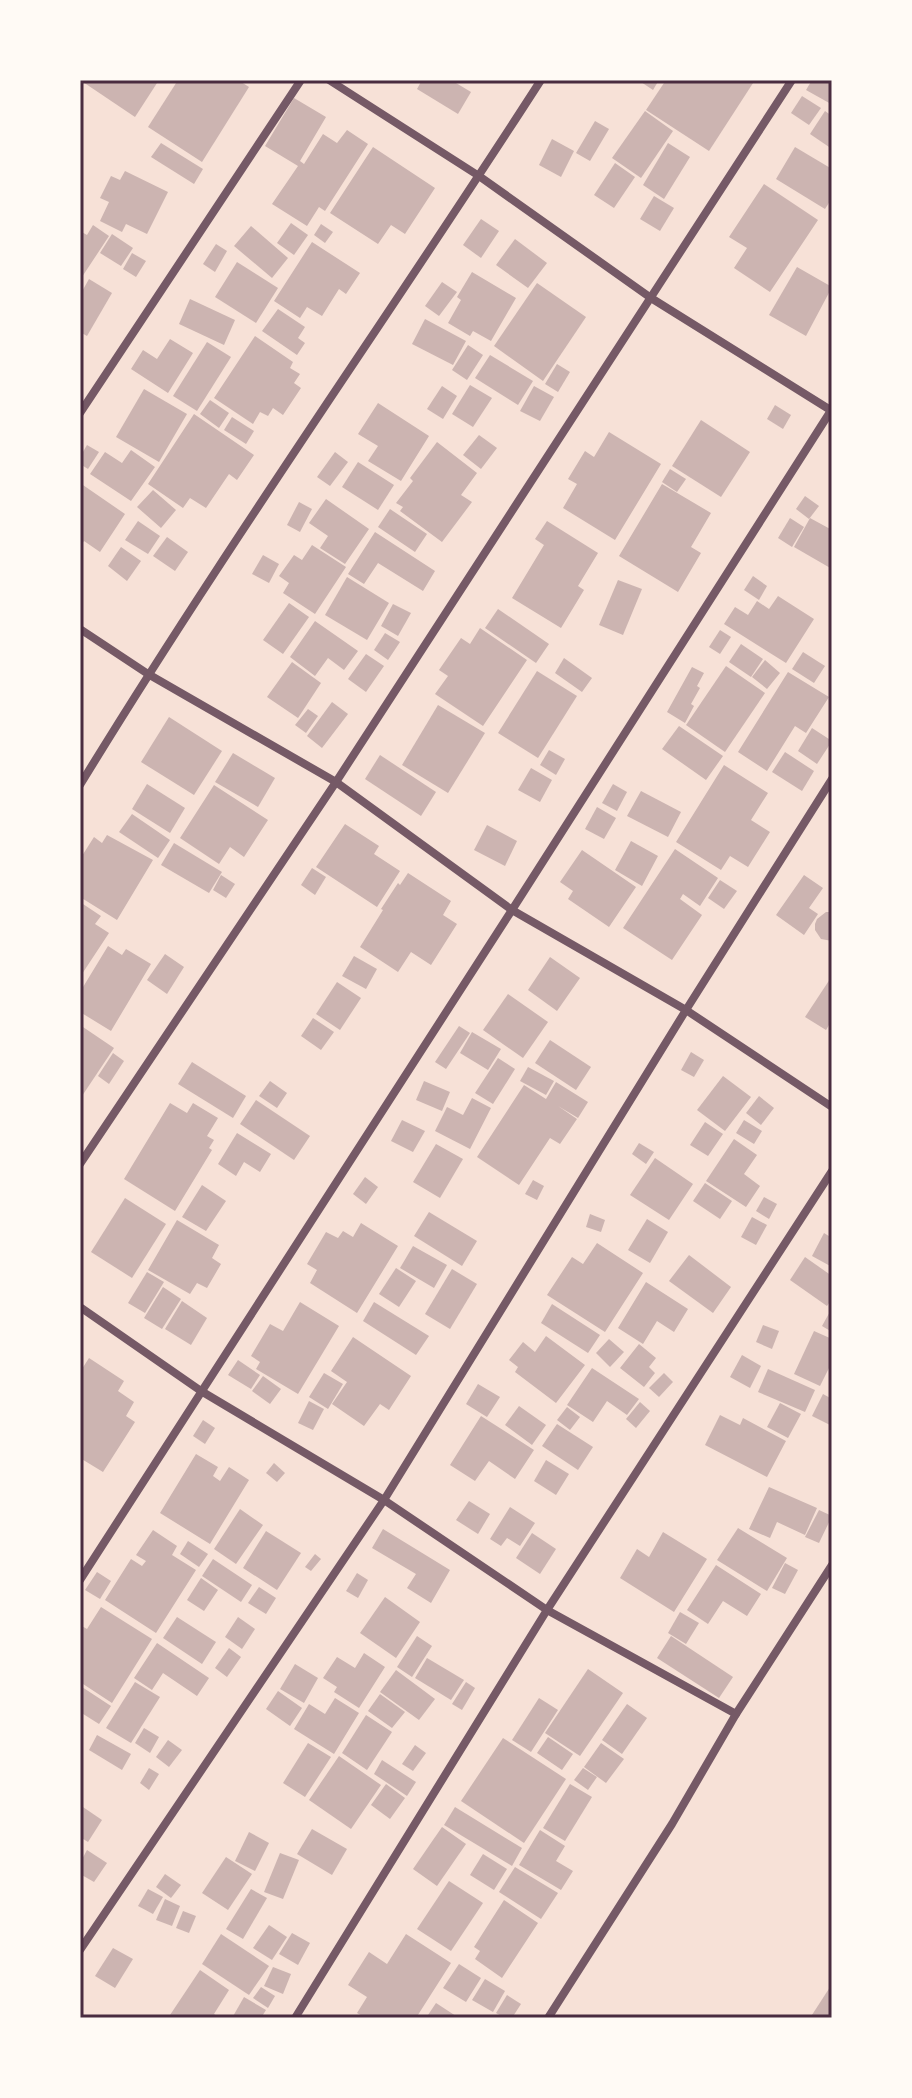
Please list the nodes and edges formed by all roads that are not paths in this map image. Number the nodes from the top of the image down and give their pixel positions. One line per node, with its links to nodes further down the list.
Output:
1 (301, 80): 8 (street)
2 (329, 80): 5 (street)
3 (541, 80): 5 (street)
4 (792, 80): 6 (street)
5 (479, 176): 6 (street); 10 (street)
6 (651, 298): 7 (street); 12 (street)
7 (832, 410): 14 (street)
8 (80, 413)
9 (80, 629): 10 (street)
10 (148, 674): 12 (street); 13 (street)
11 (832, 779): 15 (street)
12 (336, 782): 14 (street); 17 (street)
13 (80, 785)
14 (512, 910): 15 (street); 20 (street)
15 (686, 1010): 16 (street); 21 (street)
16 (832, 1107)
17 (80, 1164)
18 (832, 1171): 24 (street)
19 (80, 1307): 20 (street)
20 (201, 1391): 21 (street); 23 (street)
21 (384, 1500): 24 (street); 26 (street)
22 (832, 1565): 25 (street)
23 (80, 1580)
24 (547, 1610): 25 (street); 27 (street)
25 (736, 1714): 28 (street)
26 (80, 1950)
27 (295, 2018)
28 (548, 2018)

